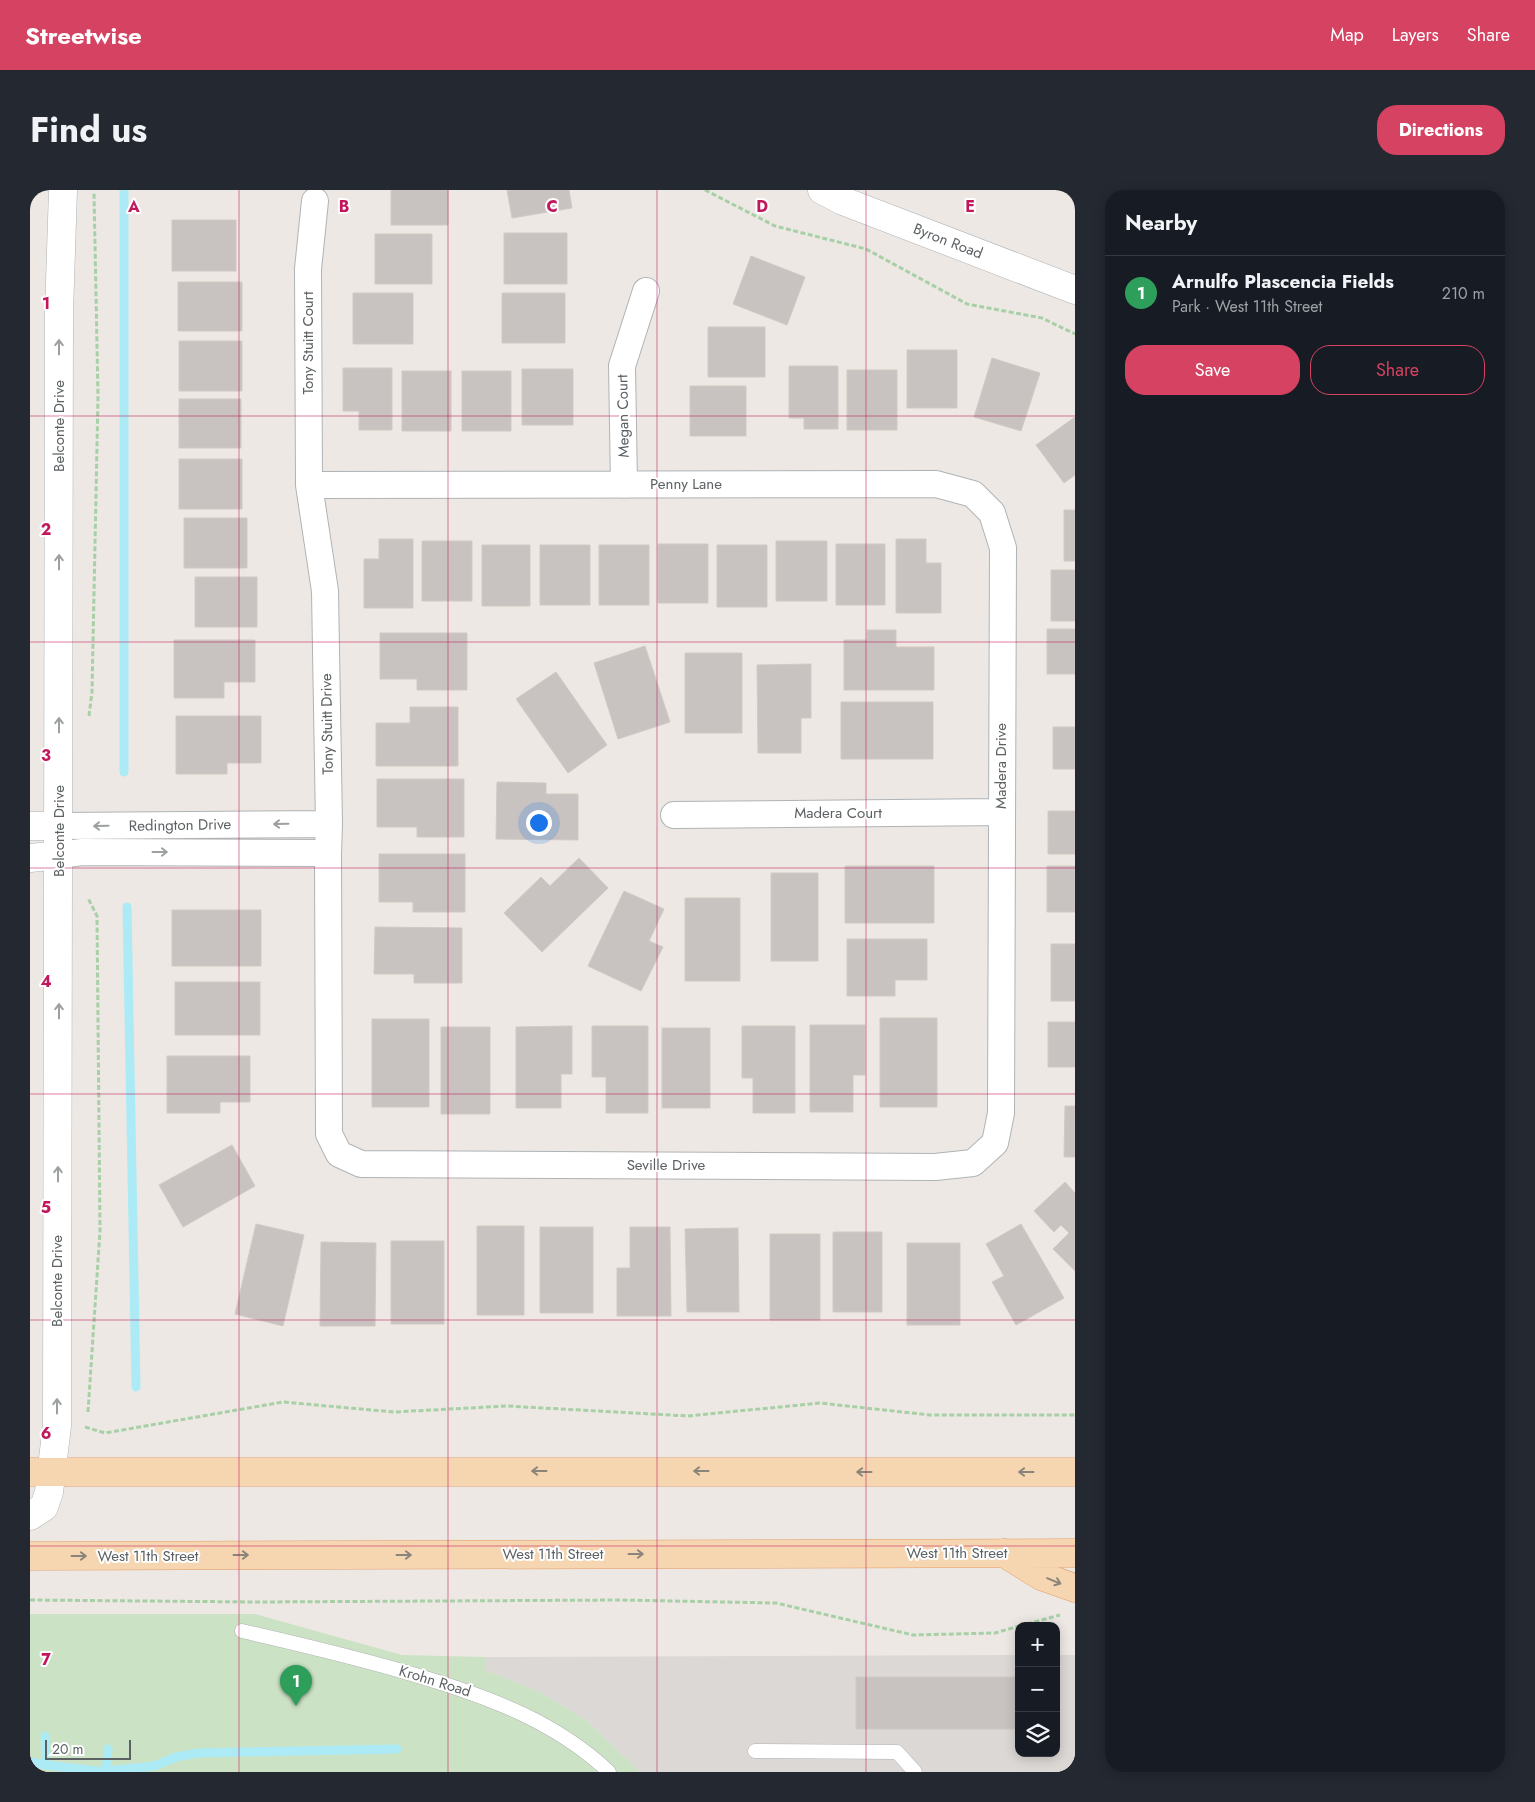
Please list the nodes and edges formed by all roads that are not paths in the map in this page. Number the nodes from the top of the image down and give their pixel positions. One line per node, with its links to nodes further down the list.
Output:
1 (63, 190): 13 (main road, Belconte Drive, one-way to 1)
2 (822, 190): 4 (main road, Byron Road)
3 (315, 201): 6 (street, Tony Stuitt Court)
4 (1075, 290)
5 (646, 291): 7 (street, Megan Court)
6 (309, 484): 7 (street, Penny Lane); 11 (street, Tony Stuitt Drive)
7 (624, 484): 8 (street, Penny Lane)
8 (1003, 572): 9 (street, Madera Drive)
9 (1001, 812): 10 (street, Madera Court); 17 (street, Madera Drive)
10 (674, 815)
11 (330, 824): 13 (street, Redington Drive, one-way to 13); 14 (street, Tony Stuitt Drive)
12 (30, 826): 13 (main road, Redington Drive)
13 (58, 826): 15 (main road, Belconte Drive)
14 (328, 853): 15 (street, Redington Drive, one-way to 14); 18 (street, Tony Stuitt Drive)
15 (59, 855): 16 (main road, Redington Drive); 19 (main road, Belconte Drive, one-way to 15)
16 (30, 858)
17 (1001, 960): 18 (street, Seville Drive)
18 (329, 965)
19 (40, 1472): 20 (main road, one-way to 19); 21 (main road, Belconte Drive)
20 (1075, 1472)
21 (30, 1516)
22 (1004, 1553): 23 (main road, West 11th Street); 24 (main road, West 11th Street, one-way to 22); 25 (main road, one-way to 25)
23 (1075, 1553)
24 (30, 1556)
25 (1075, 1588)
26 (242, 1632): 28 (lane, Krohn Road)
27 (755, 1751): 29 (lane)
28 (609, 1772)
29 (915, 1772)

